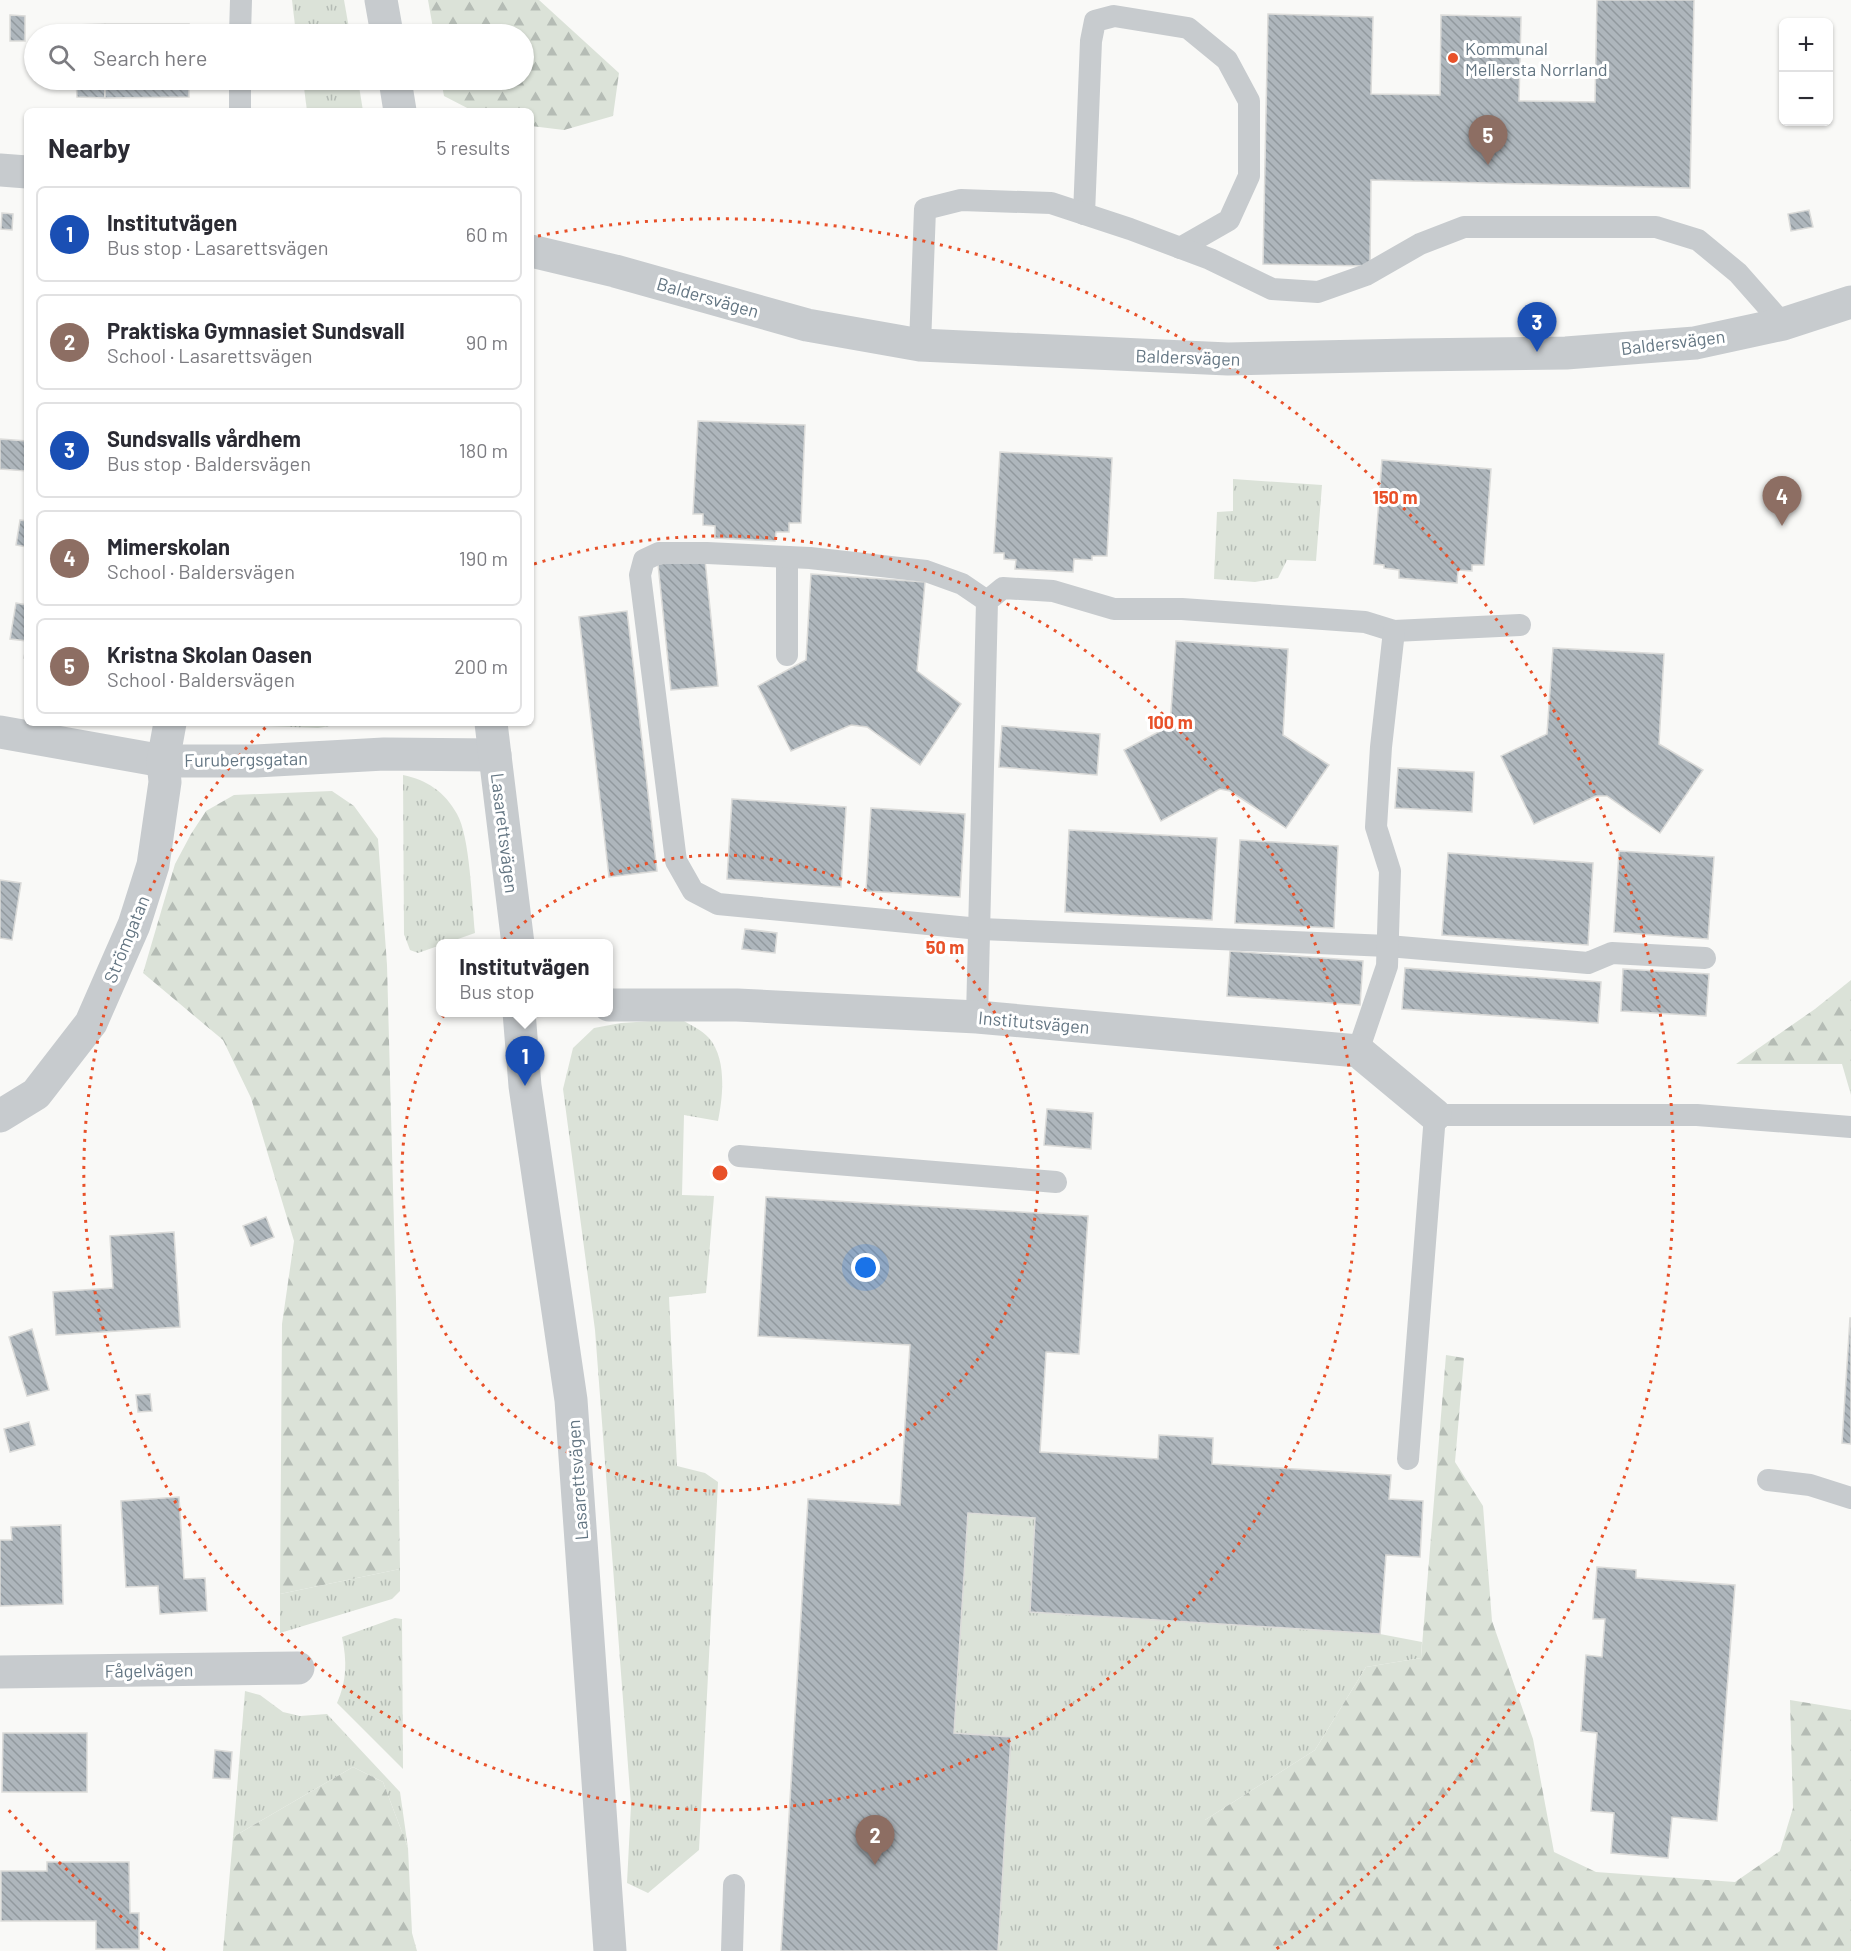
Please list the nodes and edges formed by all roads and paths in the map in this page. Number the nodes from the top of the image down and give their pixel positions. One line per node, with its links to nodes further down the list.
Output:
1 (241, 0): 3 (lane)
2 (381, 0): 4 (street)
3 (240, 24)
4 (385, 24)
5 (240, 90): 7 (lane)
6 (397, 90): 8 (street)
7 (240, 108)
8 (400, 108)
9 (0, 170): 10 (street)
10 (24, 172)
11 (1084, 214): 12 (lane); 12 (lane); 16 (lane)
12 (1180, 248): 15 (lane)
13 (534, 252): 16 (street, Baldersvägen)
14 (1851, 302): 15 (street, Baldersvägen)
15 (1783, 324): 16 (street, Baldersvägen)
16 (920, 345)
17 (787, 557): 18 (lane); 21 (lane); 27 (lane)
18 (987, 602): 20 (lane); 27 (lane)
19 (1520, 625): 20 (lane)
20 (1394, 631): 29 (lane)
21 (787, 655)
22 (169, 726): 26 (street, Strömgatan)
23 (491, 726): 25 (street, Lasarettsvägen)
24 (0, 732): 26 (street, Furubergsgatan)
25 (495, 755): 26 (street, Furubergsgatan); 28 (street, Lasarettsvägen)
26 (163, 761): 36 (street, Strömgatan)
27 (980, 929): 29 (lane); 33 (lane)
28 (517, 939)
29 (1388, 946): 30 (lane); 34 (lane)
30 (1705, 957)
31 (613, 1005): 33 (street, Institutsvägen)
32 (519, 1017): 46 (street, Lasarettsvägen)
33 (977, 1017): 34 (street, Institutsvägen)
34 (1358, 1051): 35 (street)
35 (1436, 1115): 37 (lane); 40 (lane)
36 (0, 1116)
37 (1851, 1127)
38 (739, 1156): 39 (lane)
39 (1056, 1182)
40 (1408, 1459)
41 (1768, 1480): 42 (lane)
42 (1851, 1498)
43 (298, 1668): 44 (street, Fågelvägen)
44 (0, 1672)
45 (734, 1885): 47 (lane)
46 (610, 1951)
47 (732, 1951)

